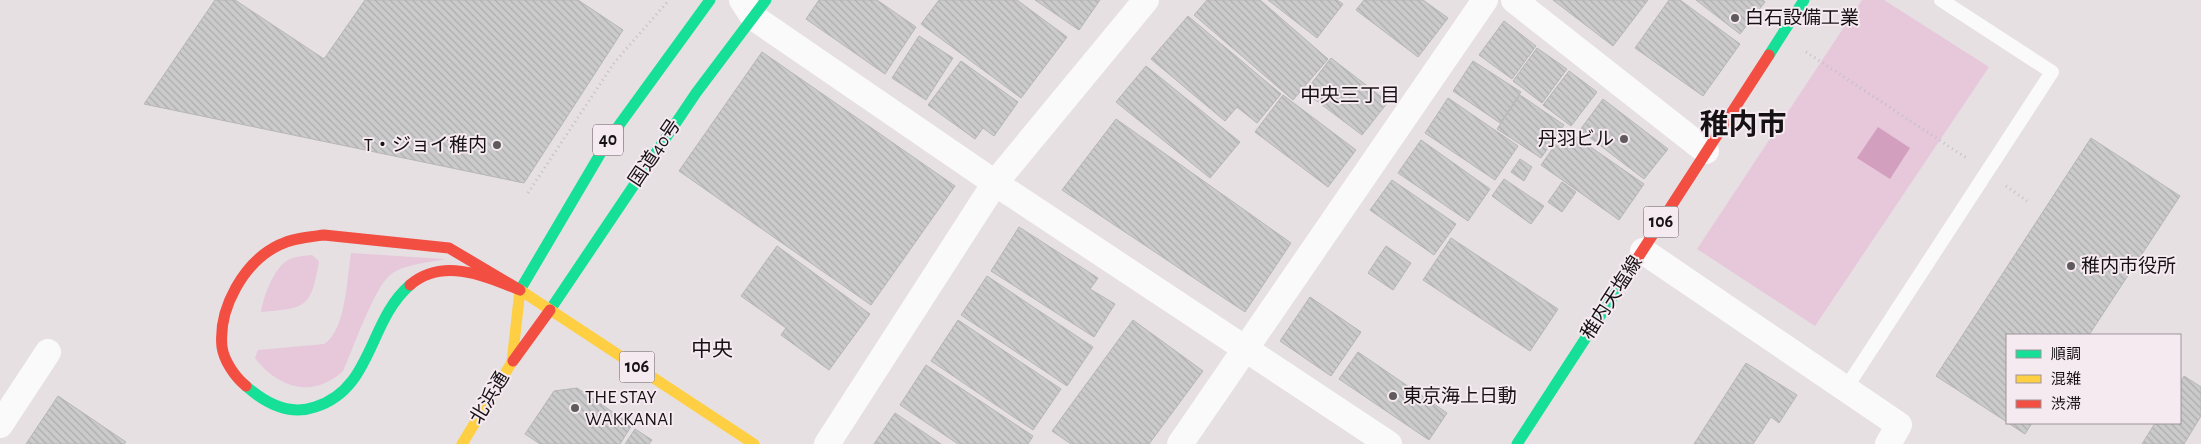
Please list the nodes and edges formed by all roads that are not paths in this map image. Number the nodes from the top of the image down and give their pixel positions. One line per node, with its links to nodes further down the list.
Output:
1 (710, 0): 11 (main road, 40)
2 (1146, 0): 9 (street)
3 (1485, 0): 13 (street)
4 (1514, 0): 8 (street)
5 (1804, 0): 8 (main road, 稚内天塩線 / 106)
6 (1941, 0): 16 (lane)
7 (754, 6): 9 (street); 12 (main road, 国道40号 / 40)
8 (1706, 151): 10 (main road, 稚内天塩線 / 106)
9 (995, 183): 13 (street); 20 (street)
10 (1643, 251): 16 (street); 23 (main road, 稚内天塩線 / 106)
11 (520, 290): 11 (main road); 12 (main road, 106); 15 (main road, 北浜通)
12 (550, 310): 15 (main road, 国道40号); 19 (main road, 106)
13 (1246, 349): 21 (street); 22 (street)
14 (48, 352): 17 (street)
15 (512, 362): 18 (main road, 北浜通)
16 (1846, 388): 24 (street)
17 (0, 426)
18 (462, 444)
19 (754, 444)
20 (827, 444)
21 (1180, 444)
22 (1389, 444)
23 (1517, 444)
24 (1888, 444)

